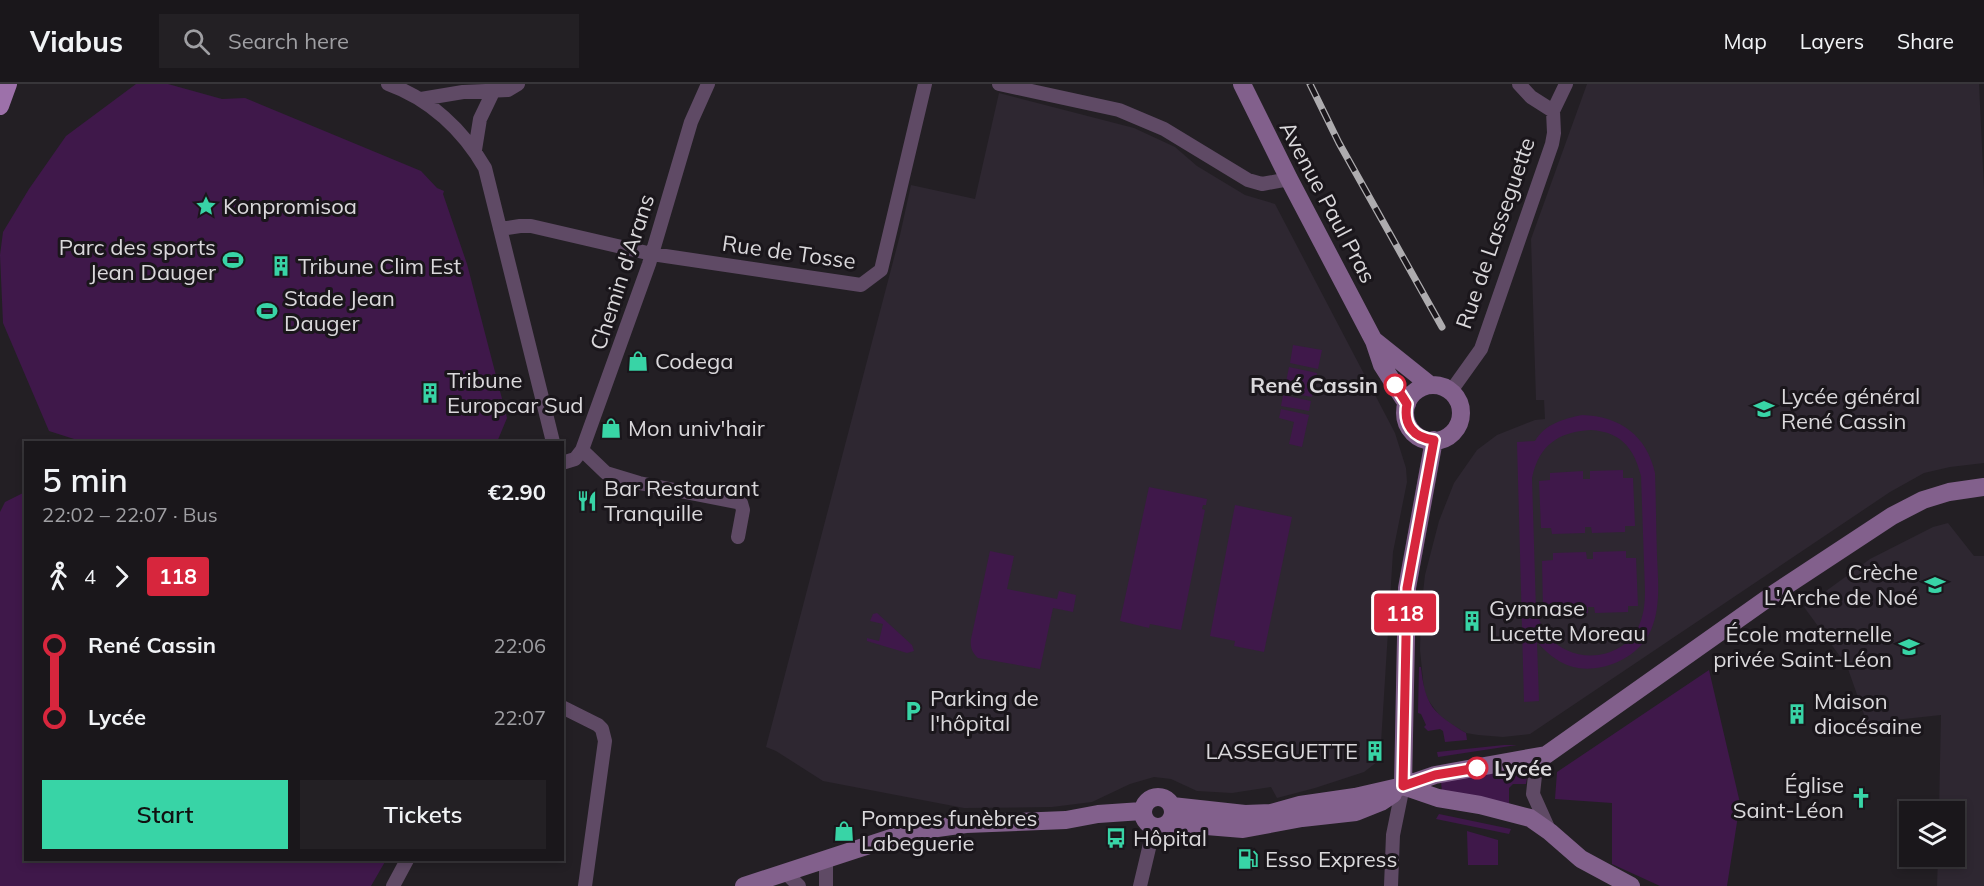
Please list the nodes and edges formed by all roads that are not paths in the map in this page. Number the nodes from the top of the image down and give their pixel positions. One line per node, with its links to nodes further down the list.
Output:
1 (8, 84): 12 (main road)
2 (388, 84): 11 (street)
3 (518, 84): 10 (street)
4 (708, 84): 17 (street, Chemin d'Arans)
5 (924, 84): 17 (street, Rue de Tosse)
6 (999, 84): 15 (street)
7 (1242, 84): 15 (main road, Avenue Paul Pras)
8 (1519, 84): 13 (street)
9 (1566, 84): 13 (street, Rue de Lasseguette)
10 (493, 92): 11 (street); 14 (street)
11 (421, 99): 14 (street)
12 (0, 106)
13 (1553, 111): 20 (street, Rue de Lasseguette)
14 (475, 150): 16 (street)
15 (1288, 179): 18 (main road, Avenue Paul Pras)
16 (500, 229): 17 (street, Rue de Tosse); 23 (street)
17 (652, 254): 24 (street, Chemin d'Arans)
18 (1374, 341): 19 (main road, Avenue Paul Pras); 21 (main road, Avenue Paul Pras)
19 (1430, 385): 20 (main road); 21 (main road)
20 (1451, 391): 22 (main road)
21 (1407, 404): 22 (main road)
22 (1434, 440): 30 (main road)
23 (553, 441)
24 (582, 450): 25 (street); 27 (street)
25 (564, 463)
26 (1984, 487): 29 (main road)
27 (738, 537)
28 (564, 708): 39 (street)
29 (1537, 757): 30 (main road); 33 (street)
30 (1403, 786): 32 (main road); 33 (main road); 44 (street)
31 (1142, 811): 32 (main road); 32 (main road); 34 (main road)
32 (1165, 819): 43 (street)
33 (1550, 832): 37 (main road)
34 (826, 860): 36 (main road); 42 (street)
35 (406, 861): 38 (street)
36 (788, 879): 40 (main road); 41 (street)
37 (1602, 880): 45 (main road)
38 (393, 886)
39 (585, 886)
40 (744, 886)
41 (799, 886)
42 (826, 886)
43 (1140, 886)
44 (1391, 886)
45 (1630, 886)

